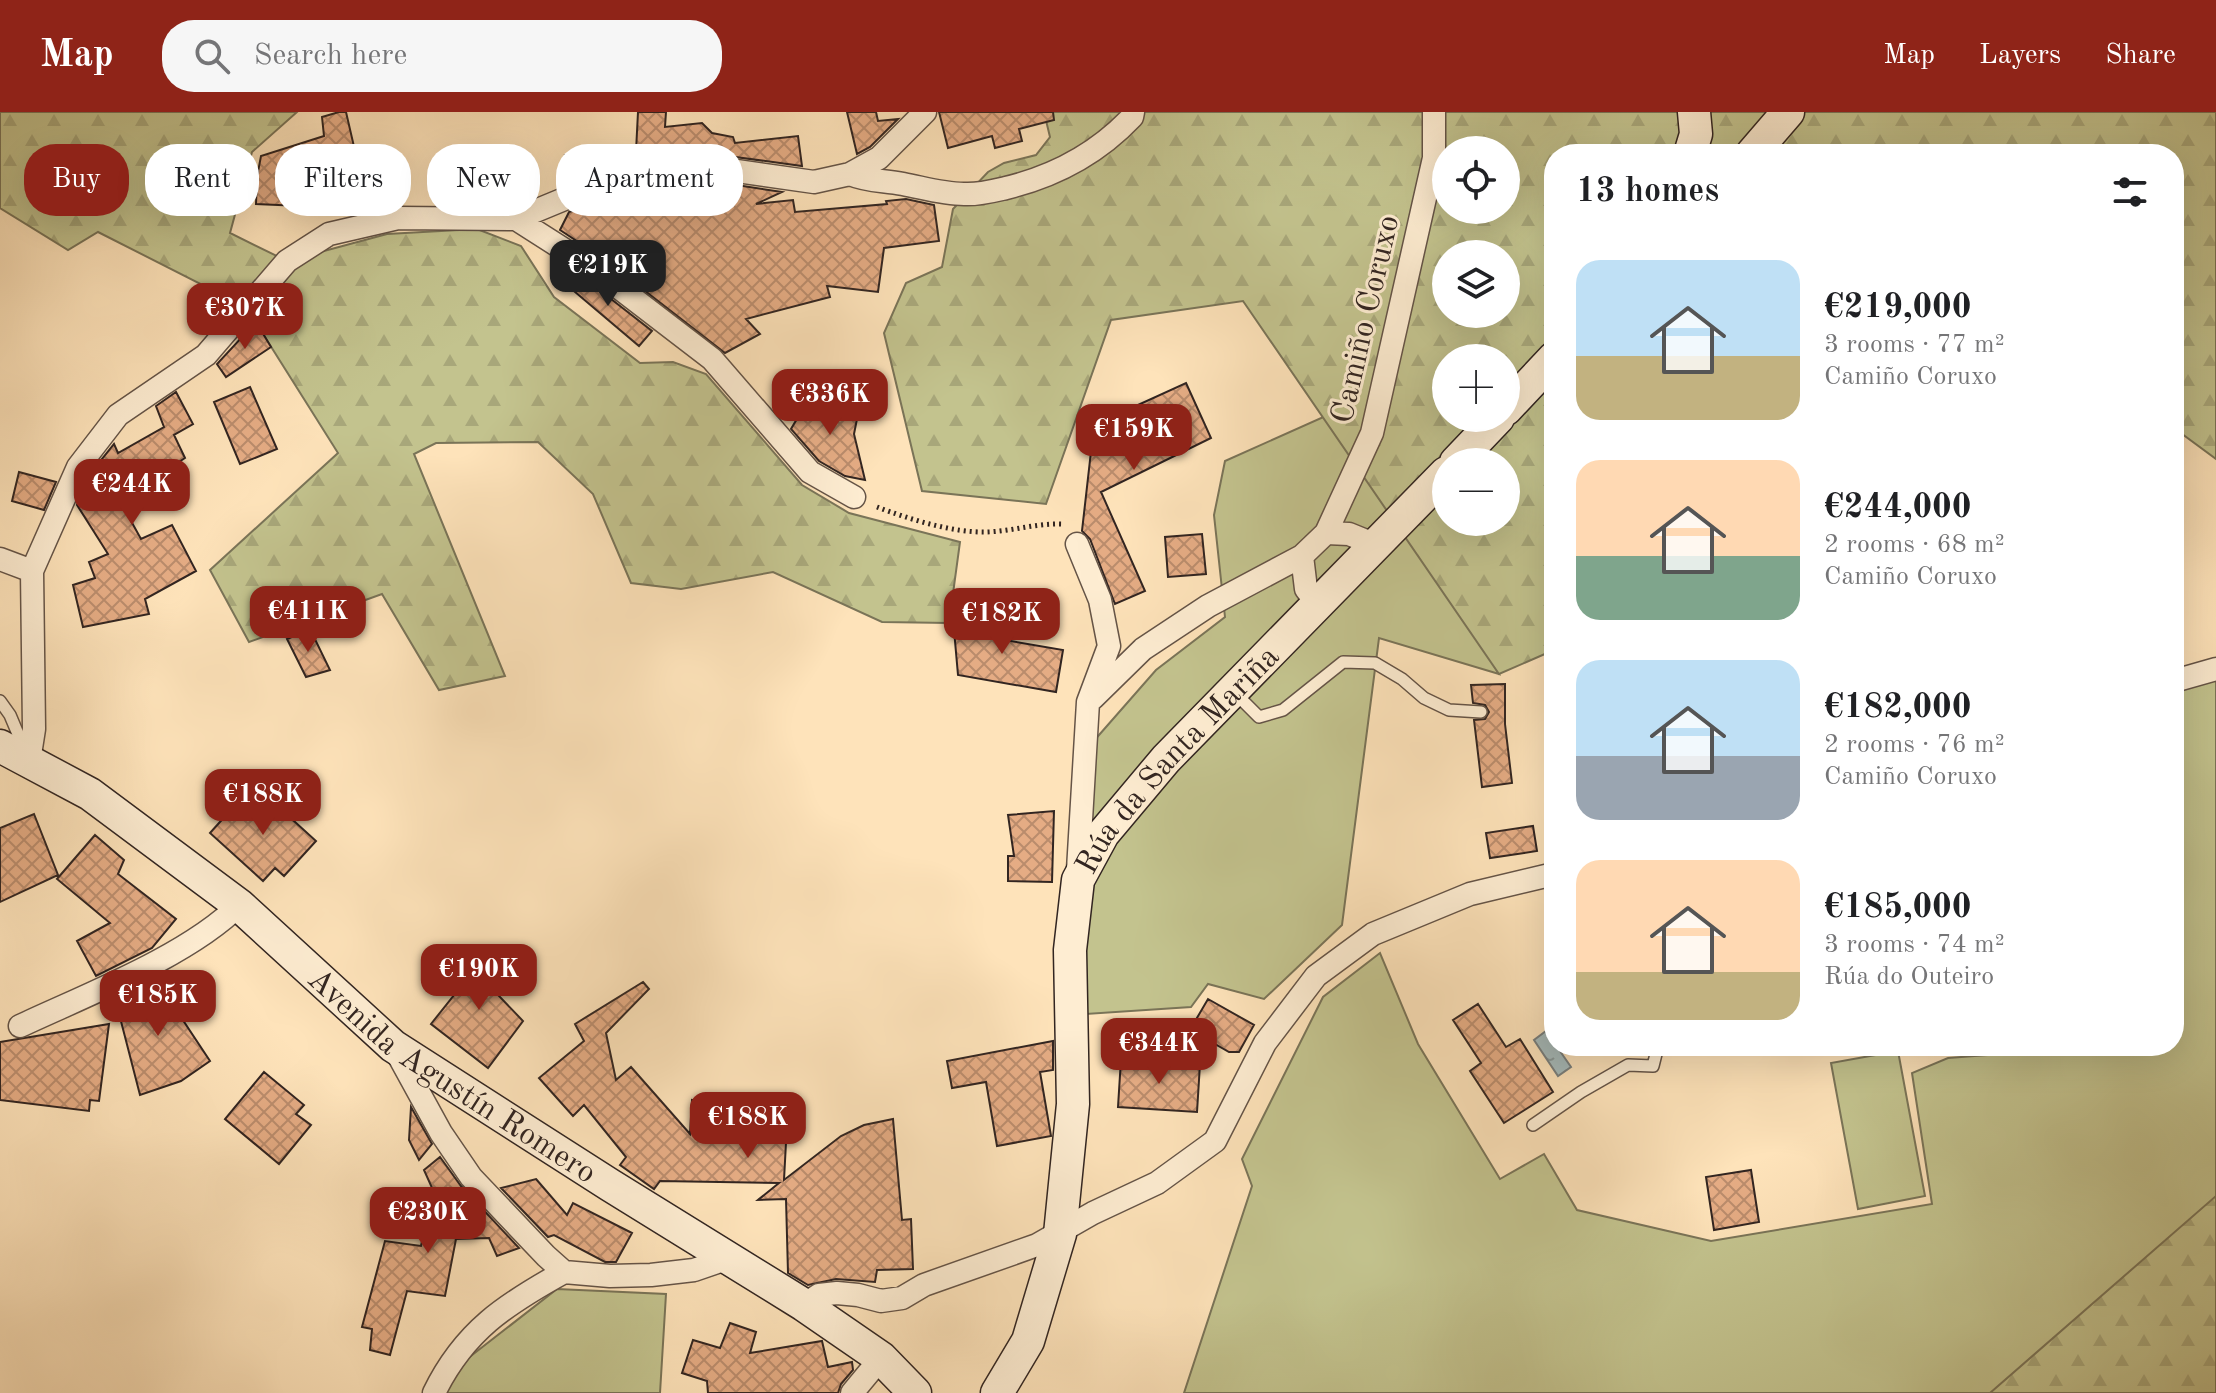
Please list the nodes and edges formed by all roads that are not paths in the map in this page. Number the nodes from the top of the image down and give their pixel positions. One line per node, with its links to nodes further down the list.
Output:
1 (925, 112): 8 (street)
2 (1133, 112): 8 (street)
3 (1434, 112): 16 (street, Camiño Coruxo)
4 (1694, 112): 6 (street)
5 (1788, 112): 7 (street)
6 (1693, 144)
7 (1761, 144)
8 (850, 174): 9 (street)
9 (516, 219): 15 (street); 21 (street)
10 (1544, 369): 11 (street)
11 (1520, 394)
12 (1485, 432): 13 (street)
13 (1469, 448)
14 (1432, 487): 18 (street, Rúa da Santa Mariña)
15 (854, 497)
16 (1326, 533): 18 (street); 19 (street)
17 (1077, 544): 27 (street)
18 (1376, 545): 22 (street, Rúa da Santa Mariña)
19 (1302, 556): 22 (street); 27 (street)
20 (0, 559): 21 (street)
21 (32, 571): 30 (street)
22 (1318, 605): 25 (street, Rúa da Santa Mariña)
23 (2216, 669): 24 (street)
24 (2184, 678)
25 (1233, 691): 28 (lane); 32 (street, Rúa da Santa Mariña)
26 (0, 701): 30 (lane)
27 (1088, 702): 32 (street)
28 (1481, 712)
29 (0, 746): 30 (street, Avenida Agustín Romero)
30 (29, 761): 33 (street, Avenida Agustín Romero)
31 (1544, 876): 38 (street)
32 (1078, 880): 38 (street, Rúa da Santa Mariña)
33 (239, 905): 34 (street); 35 (street, Avenida Agustín Romero)
34 (20, 1026)
35 (393, 1046): 39 (street, Avenida Agustín Romero); 40 (street)
36 (1656, 1056): 37 (lane)
37 (1533, 1125)
38 (1060, 1234): 41 (street); 46 (street, Rúa da Santa Mariña)
39 (729, 1258): 40 (street); 41 (street, Avenida Agustín Romero)
40 (564, 1272): 43 (street)
41 (804, 1305): 42 (street, Avenida Agustín Romero)
42 (881, 1358): 44 (street); 45 (street, Avenida Agustín Romero)
43 (434, 1393)
44 (852, 1393)
45 (915, 1393)
46 (997, 1393)

